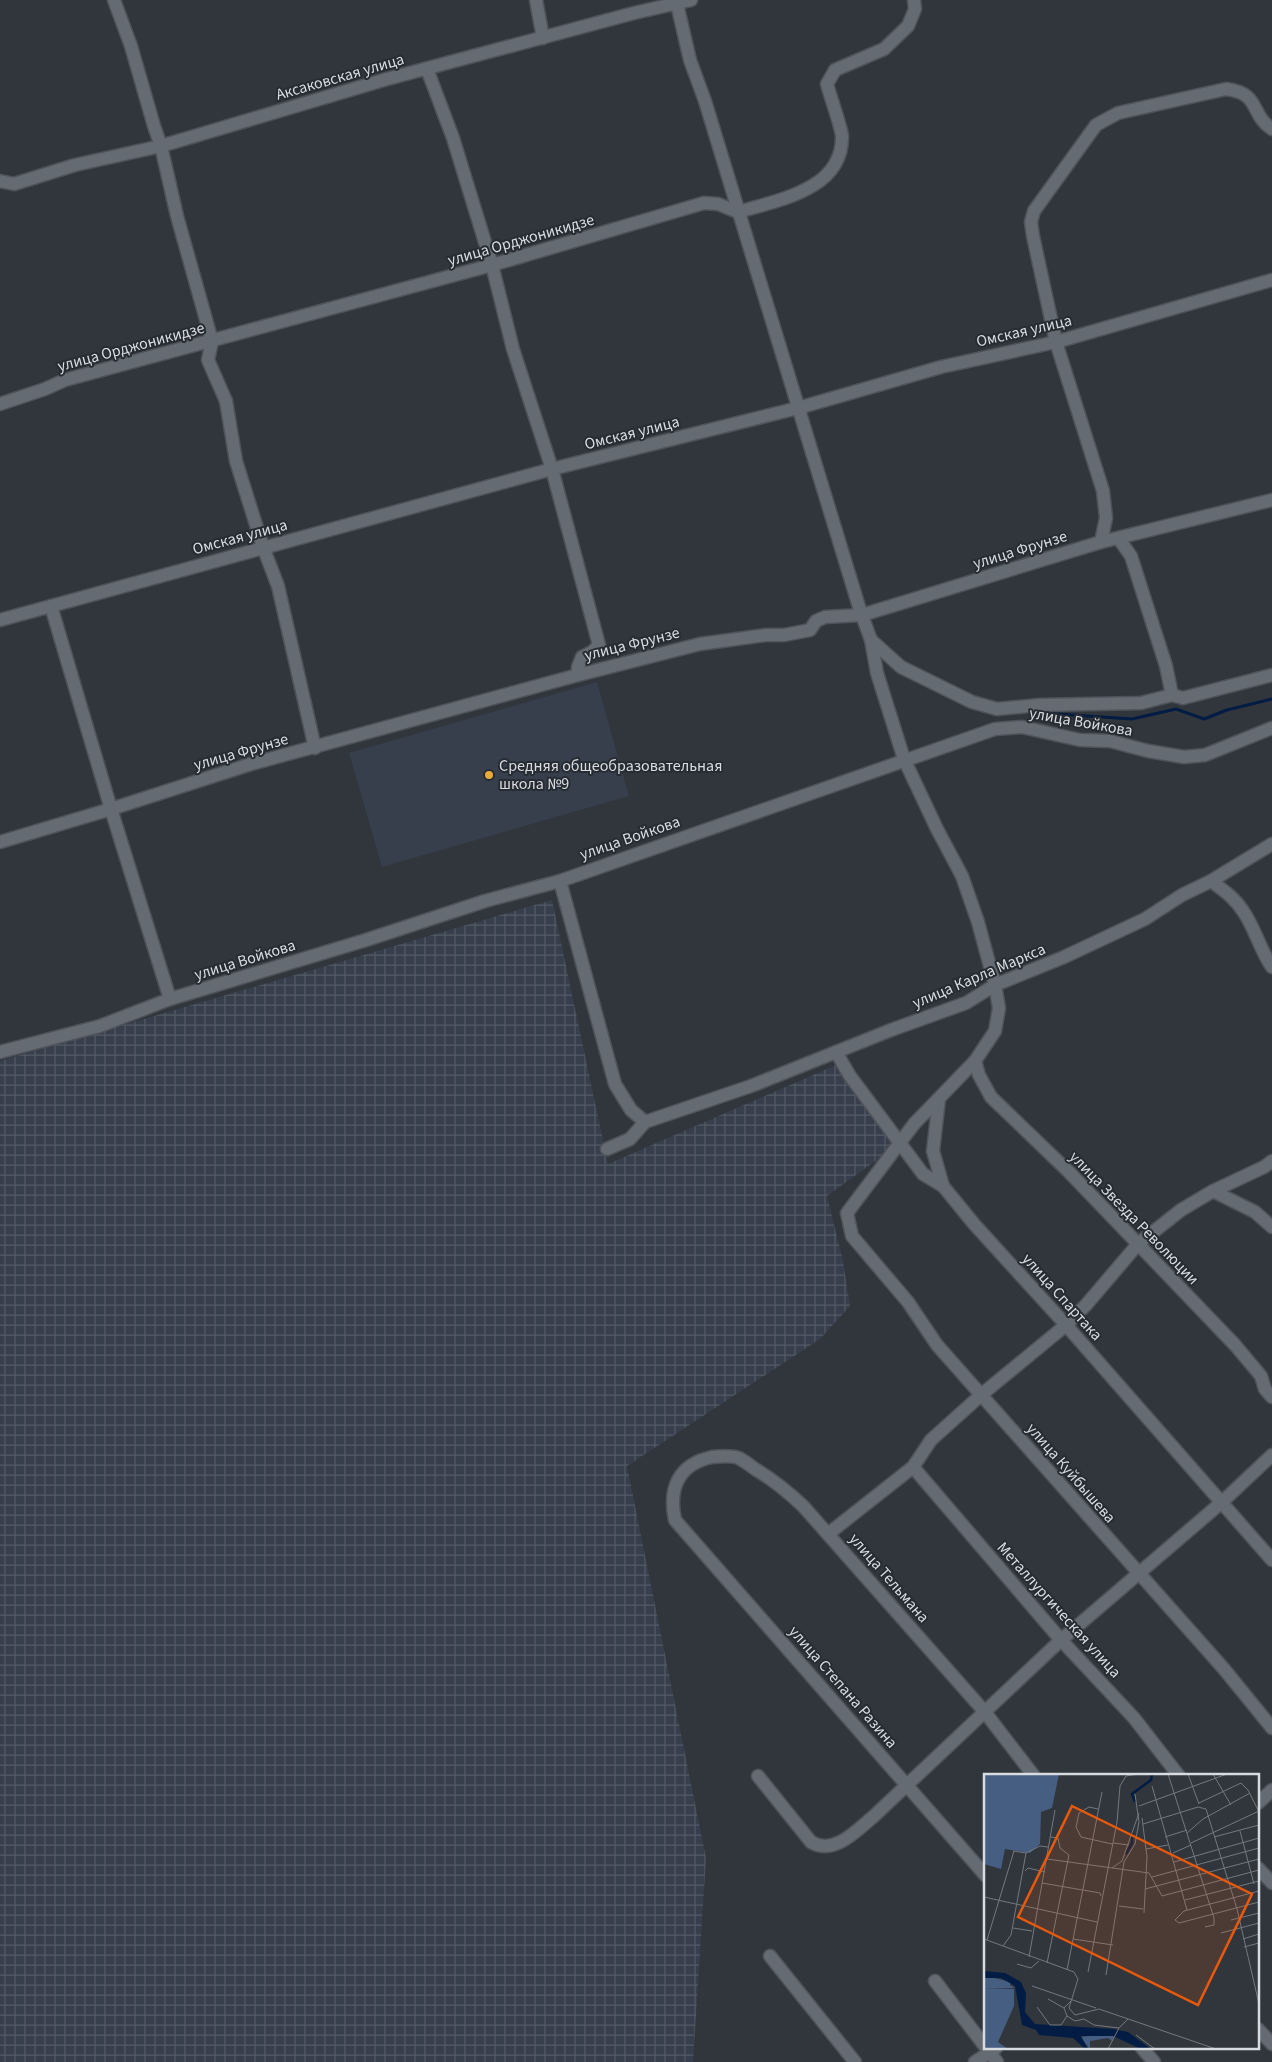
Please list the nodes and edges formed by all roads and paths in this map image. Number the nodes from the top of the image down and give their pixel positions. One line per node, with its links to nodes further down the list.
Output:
1 (114, 0): 9 (street)
2 (536, 0): 6 (street)
3 (691, 0): 5 (street, Аксаковская улица)
4 (914, 0): 11 (street)
5 (677, 4): 6 (street, Аксаковская улица); 11 (street)
6 (543, 38): 7 (street, Аксаковская улица)
7 (428, 69): 9 (street, Аксаковская улица); 12 (street)
8 (1272, 129): 15 (street)
9 (161, 146): 10 (street, Аксаковская улица); 14 (street)
10 (0, 180)
11 (738, 212): 12 (street, улица Орджоникидзе); 17 (street)
12 (492, 265): 14 (street, улица Орджоникидзе); 18 (street)
13 (1272, 280): 15 (street, Омская улица)
14 (212, 341): 16 (street, улица Орджоникидзе); 22 (street)
15 (1056, 342): 17 (street, Омская улица); 21 (street)
16 (0, 404)
17 (798, 408): 18 (street, Омская улица); 24 (street)
18 (552, 469): 22 (street, Омская улица); 27 (street)
19 (1272, 500): 20 (street, улица Фрунзе)
20 (1119, 539): 21 (street, улица Фрунзе); 29 (street)
21 (1101, 542): 24 (street, улица Фрунзе)
22 (263, 547): 23 (street, Омская улица); 31 (street)
23 (50, 606): 25 (street, Омская улица); 33 (street)
24 (862, 615): 26 (street); 27 (street, улица Фрунзе)
25 (0, 620)
26 (870, 640): 29 (street, улица Войкова); 32 (street)
27 (578, 675): 31 (street, улица Фрунзе)
28 (1272, 675): 29 (street, улица Войкова)
29 (1172, 695)
30 (1272, 728): 32 (street, улица Войкова)
31 (315, 748): 33 (street, улица Фрунзе)
32 (904, 759): 36 (street, улица Войкова); 39 (street)
33 (111, 809): 34 (street, улица Фрунзе); 40 (street)
34 (0, 842)
35 (1272, 844): 37 (street, улица Карла Маркса)
36 (560, 880): 40 (street, улица Войкова); 45 (street)
37 (1211, 881): 38 (street); 39 (street, улица Карла Маркса)
38 (1272, 967)
39 (995, 985): 42 (street, улица Карла Маркса); 43 (street)
40 (170, 999): 41 (street, улица Войкова)
41 (0, 1052)
42 (836, 1052): 45 (street, улица Карла Маркса); 46 (street, улица Спартака)
43 (975, 1061): 44 (street); 52 (street, улица Звезда Революции)
44 (939, 1098): 46 (street); 49 (street)
45 (645, 1122): 47 (street, улица Карла Маркса)
46 (901, 1143): 49 (street, улица Спартака); 54 (street, улица Куйбышева)
47 (607, 1149)
48 (1272, 1161): 50 (street)
49 (943, 1186): 53 (street, улица Спартака)
50 (1213, 1192): 51 (street); 52 (street)
51 (1272, 1227)
52 (1138, 1244): 53 (street); 55 (street, улица Звезда Революции)
53 (1066, 1325): 54 (street); 58 (street, улица Спартака)
54 (981, 1395): 57 (street); 62 (street, улица Куйбышева)
55 (1272, 1397)
56 (1272, 1455): 58 (street)
57 (913, 1467): 60 (street); 63 (street, Металлургическая улица)
58 (1222, 1502): 61 (street, улица Спартака); 62 (street)
59 (675, 1520): 60 (street, улица Тельмана); 69 (street, улица Степана Разина)
60 (828, 1534): 64 (street, улица Тельмана)
61 (1272, 1560)
62 (1139, 1574): 63 (street); 65 (street, улица Куйбышева)
63 (1061, 1640): 64 (street); 67 (street, Металлургическая улица)
64 (984, 1711): 66 (street, улица Тельмана); 69 (street)
65 (1272, 1728)
66 (1032, 1774)
67 (1177, 1774)
68 (758, 1776): 69 (street)
69 (908, 1786): 73 (street, улица Степана Разина)
70 (1272, 1790): 71 (street)
71 (1260, 1801)
72 (1260, 1870): 74 (street)
73 (984, 1874)
74 (1272, 1883)
75 (770, 1956): 82 (street)
76 (935, 1981): 78 (street)
77 (1260, 2032): 79 (street)
78 (984, 2042)
79 (1272, 2044)
80 (1144, 2050): 84 (street)
81 (994, 2055): 83 (street)
82 (855, 2062)
83 (975, 2062)
84 (1154, 2062)

